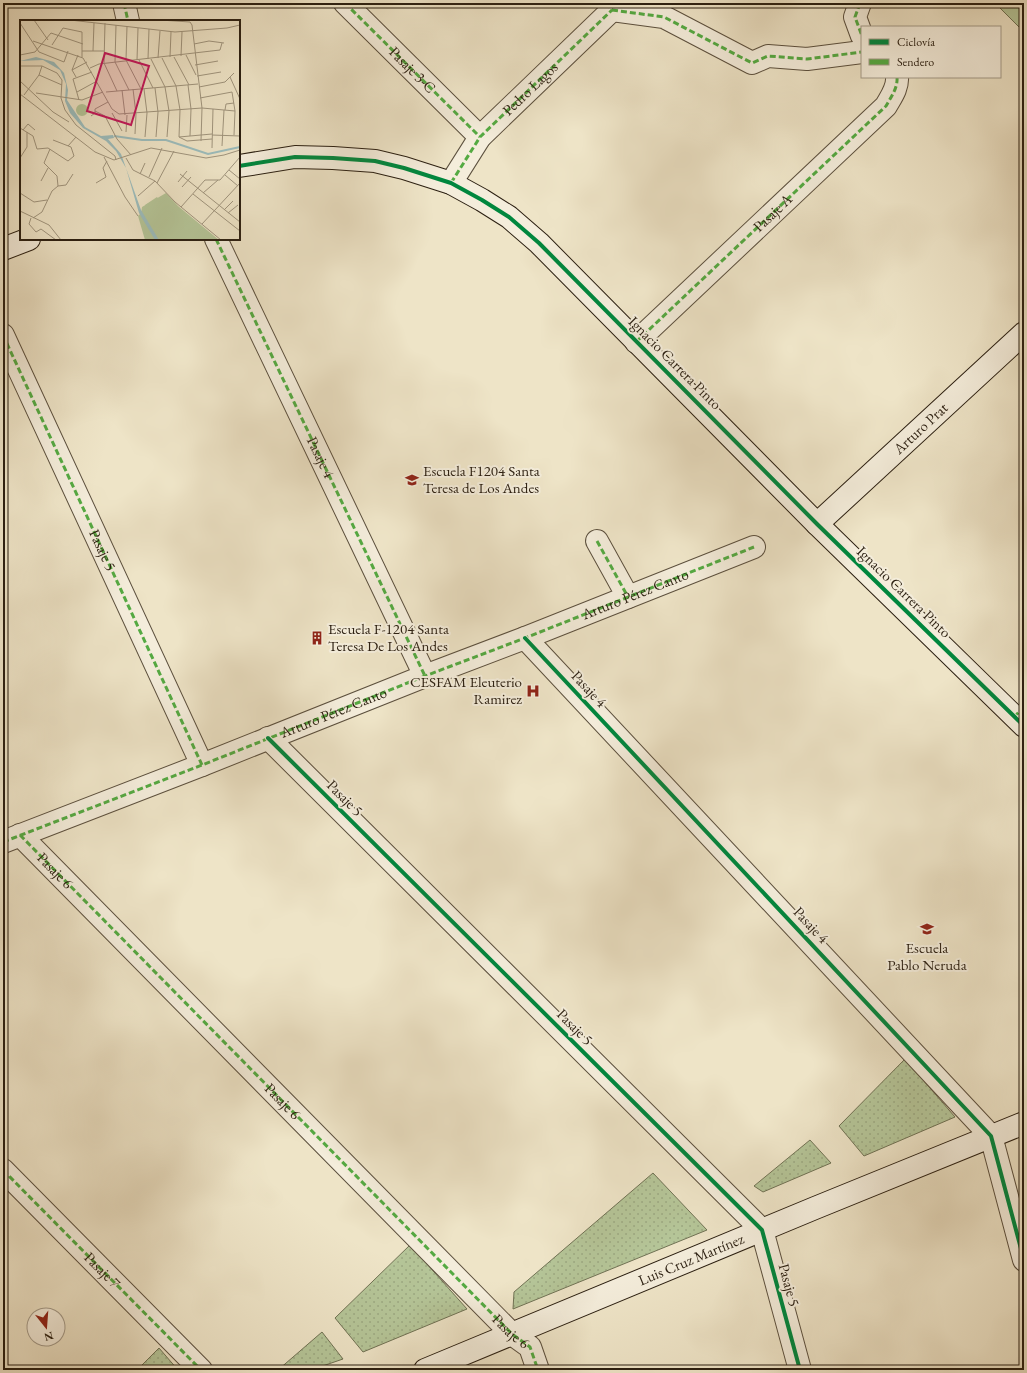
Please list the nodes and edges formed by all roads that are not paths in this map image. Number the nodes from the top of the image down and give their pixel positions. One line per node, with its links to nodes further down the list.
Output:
1 (124, 3): 5 (street)
2 (345, 3): 9 (street, Pasaje 3-C)
3 (860, 3): 6 (street)
4 (608, 7): 7 (street); 9 (street, Pedro Lagos)
5 (128, 20)
6 (861, 33)
7 (861, 52)
8 (896, 78): 17 (street, Pasaje A)
9 (480, 137): 11 (street, Pedro Lagos)
10 (240, 166): 11 (street, Ignacio Carrera Pinto)
11 (452, 183): 17 (street, Ignacio Carrera Pinto)
12 (26, 240): 14 (street)
13 (216, 240): 23 (street, Pasaje 4)
14 (3, 249)
15 (1024, 333): 18 (street, Arturo Prat)
16 (3, 335): 26 (street, Pasaje 5)
17 (636, 342): 18 (street, Ignacio Carrera Pinto)
18 (817, 524): 24 (street, Ignacio Carrera Pinto)
19 (597, 541): 21 (street)
20 (754, 547): 21 (street, Arturo Pérez Canto)
21 (628, 597): 22 (street, Arturo Pérez Canto)
22 (525, 638): 23 (street, Arturo Pérez Canto); 29 (street, Pasaje 4)
23 (425, 676): 25 (street, Arturo Pérez Canto)
24 (1021, 717)
25 (268, 738): 26 (street, Arturo Pérez Canto); 31 (street, Pasaje 5)
26 (202, 765): 27 (street, Arturo Pérez Canto)
27 (12, 839): 33 (street, Pasaje 6)
28 (1024, 1123): 29 (street, Luis Cruz Martínez)
29 (991, 1136): 31 (street, Luis Cruz Martínez); 32 (street, Pasaje 4)
30 (5, 1177): 34 (street, Pasaje 7)
31 (762, 1230): 33 (street, Luis Cruz Martínez); 37 (street, Pasaje 5)
32 (1024, 1260)
33 (512, 1334): 35 (street, Luis Cruz Martínez); 36 (street, Pasaje 6)
34 (201, 1370)
35 (425, 1370)
36 (538, 1370)
37 (800, 1370)

